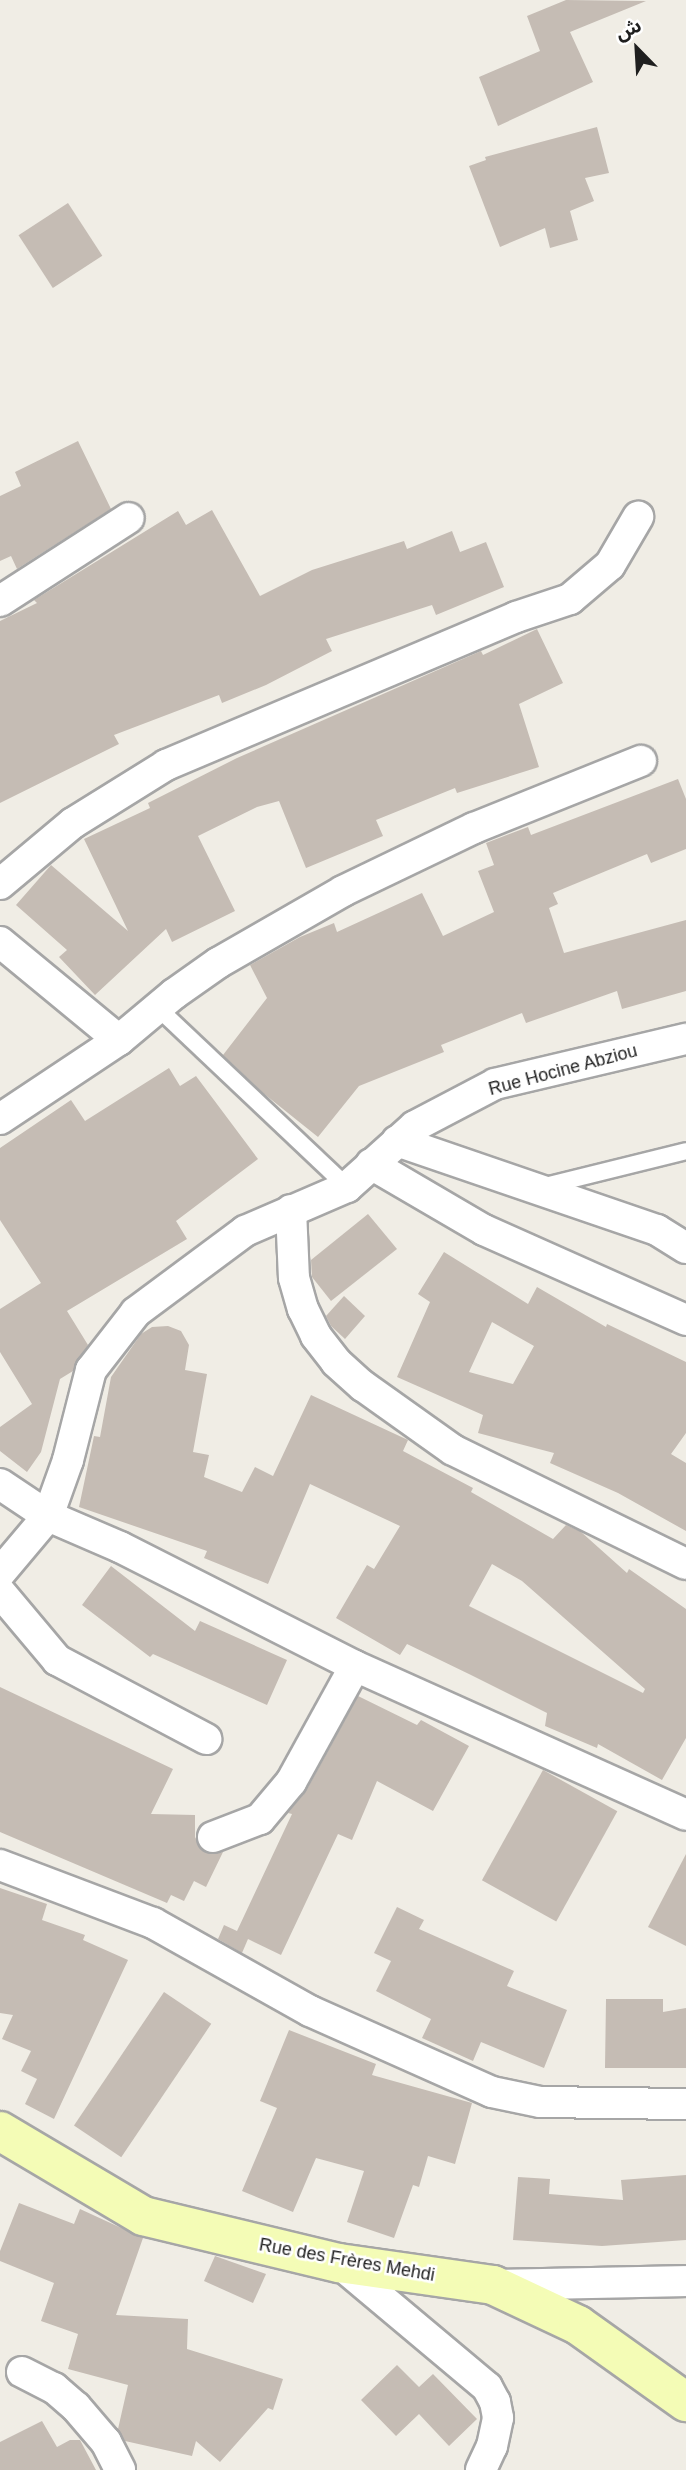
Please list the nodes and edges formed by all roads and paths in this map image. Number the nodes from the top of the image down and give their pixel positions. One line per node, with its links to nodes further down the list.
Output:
1 (638, 517): 5 (street)
2 (129, 518): 3 (street)
3 (0, 601)
4 (642, 761): 7 (street)
5 (0, 884)
6 (0, 942): 9 (street)
7 (158, 1008): 9 (street); 14 (lane)
8 (686, 1039): 11 (street, Rue Hocine Abziou)
9 (119, 1040): 10 (street)
10 (0, 1119)
11 (397, 1141): 13 (street, Rue Hocine Abziou); 15 (street)
12 (686, 1152): 15 (lane)
13 (371, 1164): 14 (street, Rue Hocine Abziou); 18 (street)
14 (347, 1187): 16 (street, Rue Hocine Abziou)
15 (535, 1188): 17 (street)
16 (291, 1210): 20 (street, Rue Hocine Abziou); 21 (street)
17 (686, 1248)
18 (686, 1320)
19 (0, 1484): 20 (street)
20 (48, 1517): 22 (street, Rue Hocine Abziou); 24 (street)
21 (686, 1564)
22 (0, 1573)
23 (0, 1592): 25 (street)
24 (355, 1666): 26 (street); 27 (street)
25 (206, 1739)
26 (686, 1815)
27 (213, 1838)
28 (0, 1866): 29 (street)
29 (686, 2104)
30 (0, 2131): 31 (main road, Rue des Frères Mehdi)
31 (339, 2263): 33 (main road, Rue des Frères Mehdi); 37 (street)
32 (686, 2281): 33 (street)
33 (493, 2285): 35 (main road, Rue des Frères Mehdi)
34 (22, 2372): 36 (street)
35 (686, 2402)
36 (122, 2467)
37 (481, 2470)

